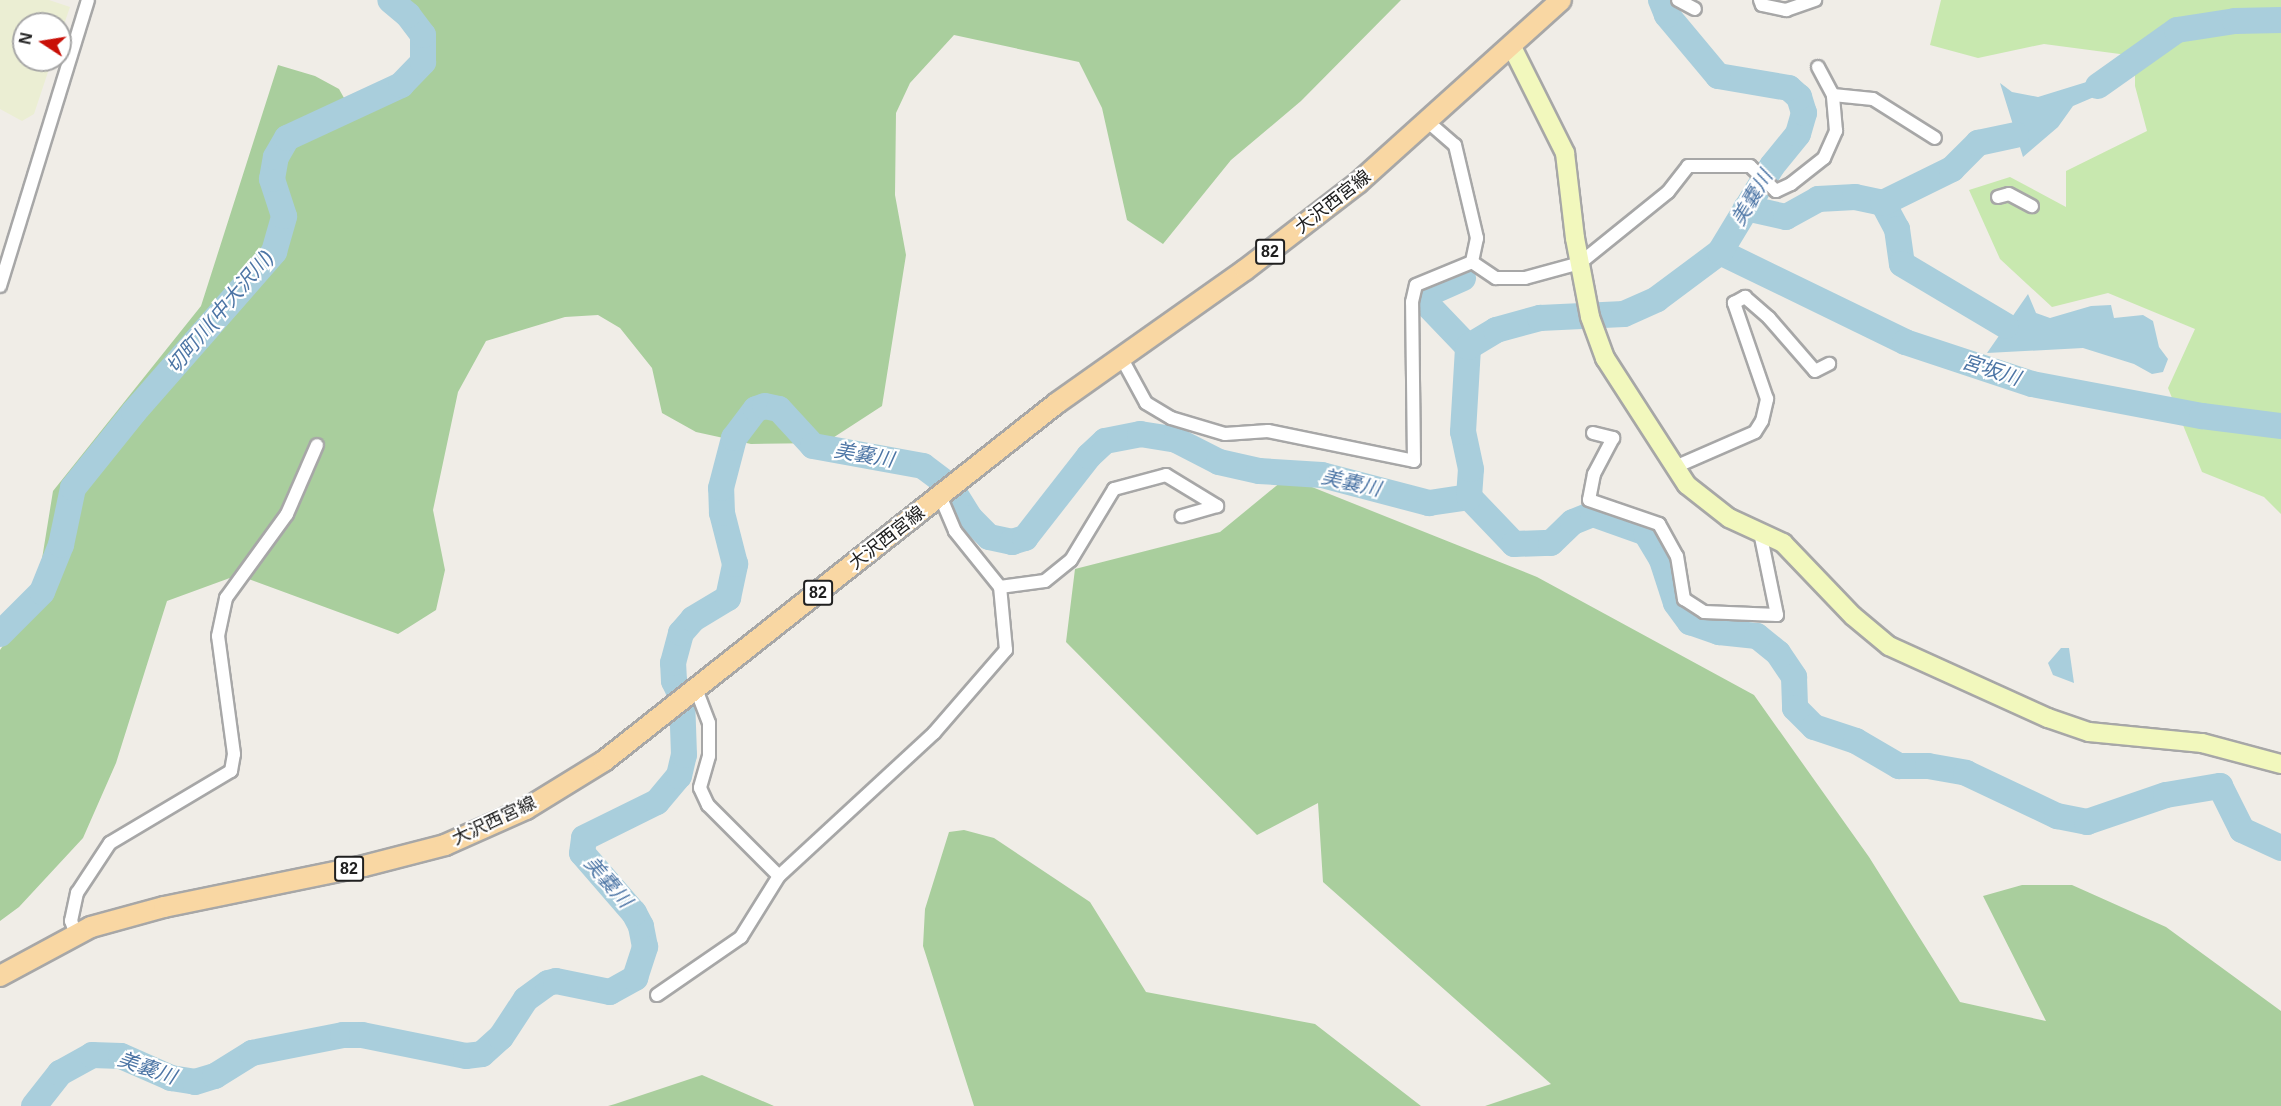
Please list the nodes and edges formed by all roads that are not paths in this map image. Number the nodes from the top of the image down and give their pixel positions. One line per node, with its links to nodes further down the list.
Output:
1 (88, 0): 16 (street)
2 (1561, 0): 7 (main road, 大沢西宮線 / 82)
3 (1678, 0): 6 (street)
4 (1760, 0): 5 (street)
5 (1815, 0)
6 (1695, 9)
7 (1511, 45): 10 (main road, 大沢西宮線 / 82); 15 (street)
8 (1818, 67): 9 (street)
9 (1833, 95): 11 (street); 15 (street)
10 (1427, 121): 14 (street); 17 (main road, 大沢西宮線 / 82)
11 (1935, 138)
12 (1998, 197): 13 (street)
13 (2032, 206)
14 (1472, 262): 15 (street); 17 (street)
15 (1580, 263): 21 (street)
16 (0, 286)
17 (1121, 357): 22 (main road, 大沢西宮線 / 82)
18 (1829, 364): 21 (street)
19 (1593, 434): 24 (street)
20 (317, 445): 29 (street)
21 (1675, 467): 24 (street)
22 (948, 490): 25 (street); 26 (main road, 大沢西宮線 / 82)
23 (1181, 516): 25 (street)
24 (1760, 532): 27 (street)
25 (1000, 586): 28 (street)
26 (693, 691): 28 (street); 29 (main road, 大沢西宮線 / 82)
27 (2281, 764)
28 (779, 876): 31 (street)
29 (76, 934): 30 (main road, 大沢西宮線 / 82)
30 (0, 976)
31 (657, 995)

